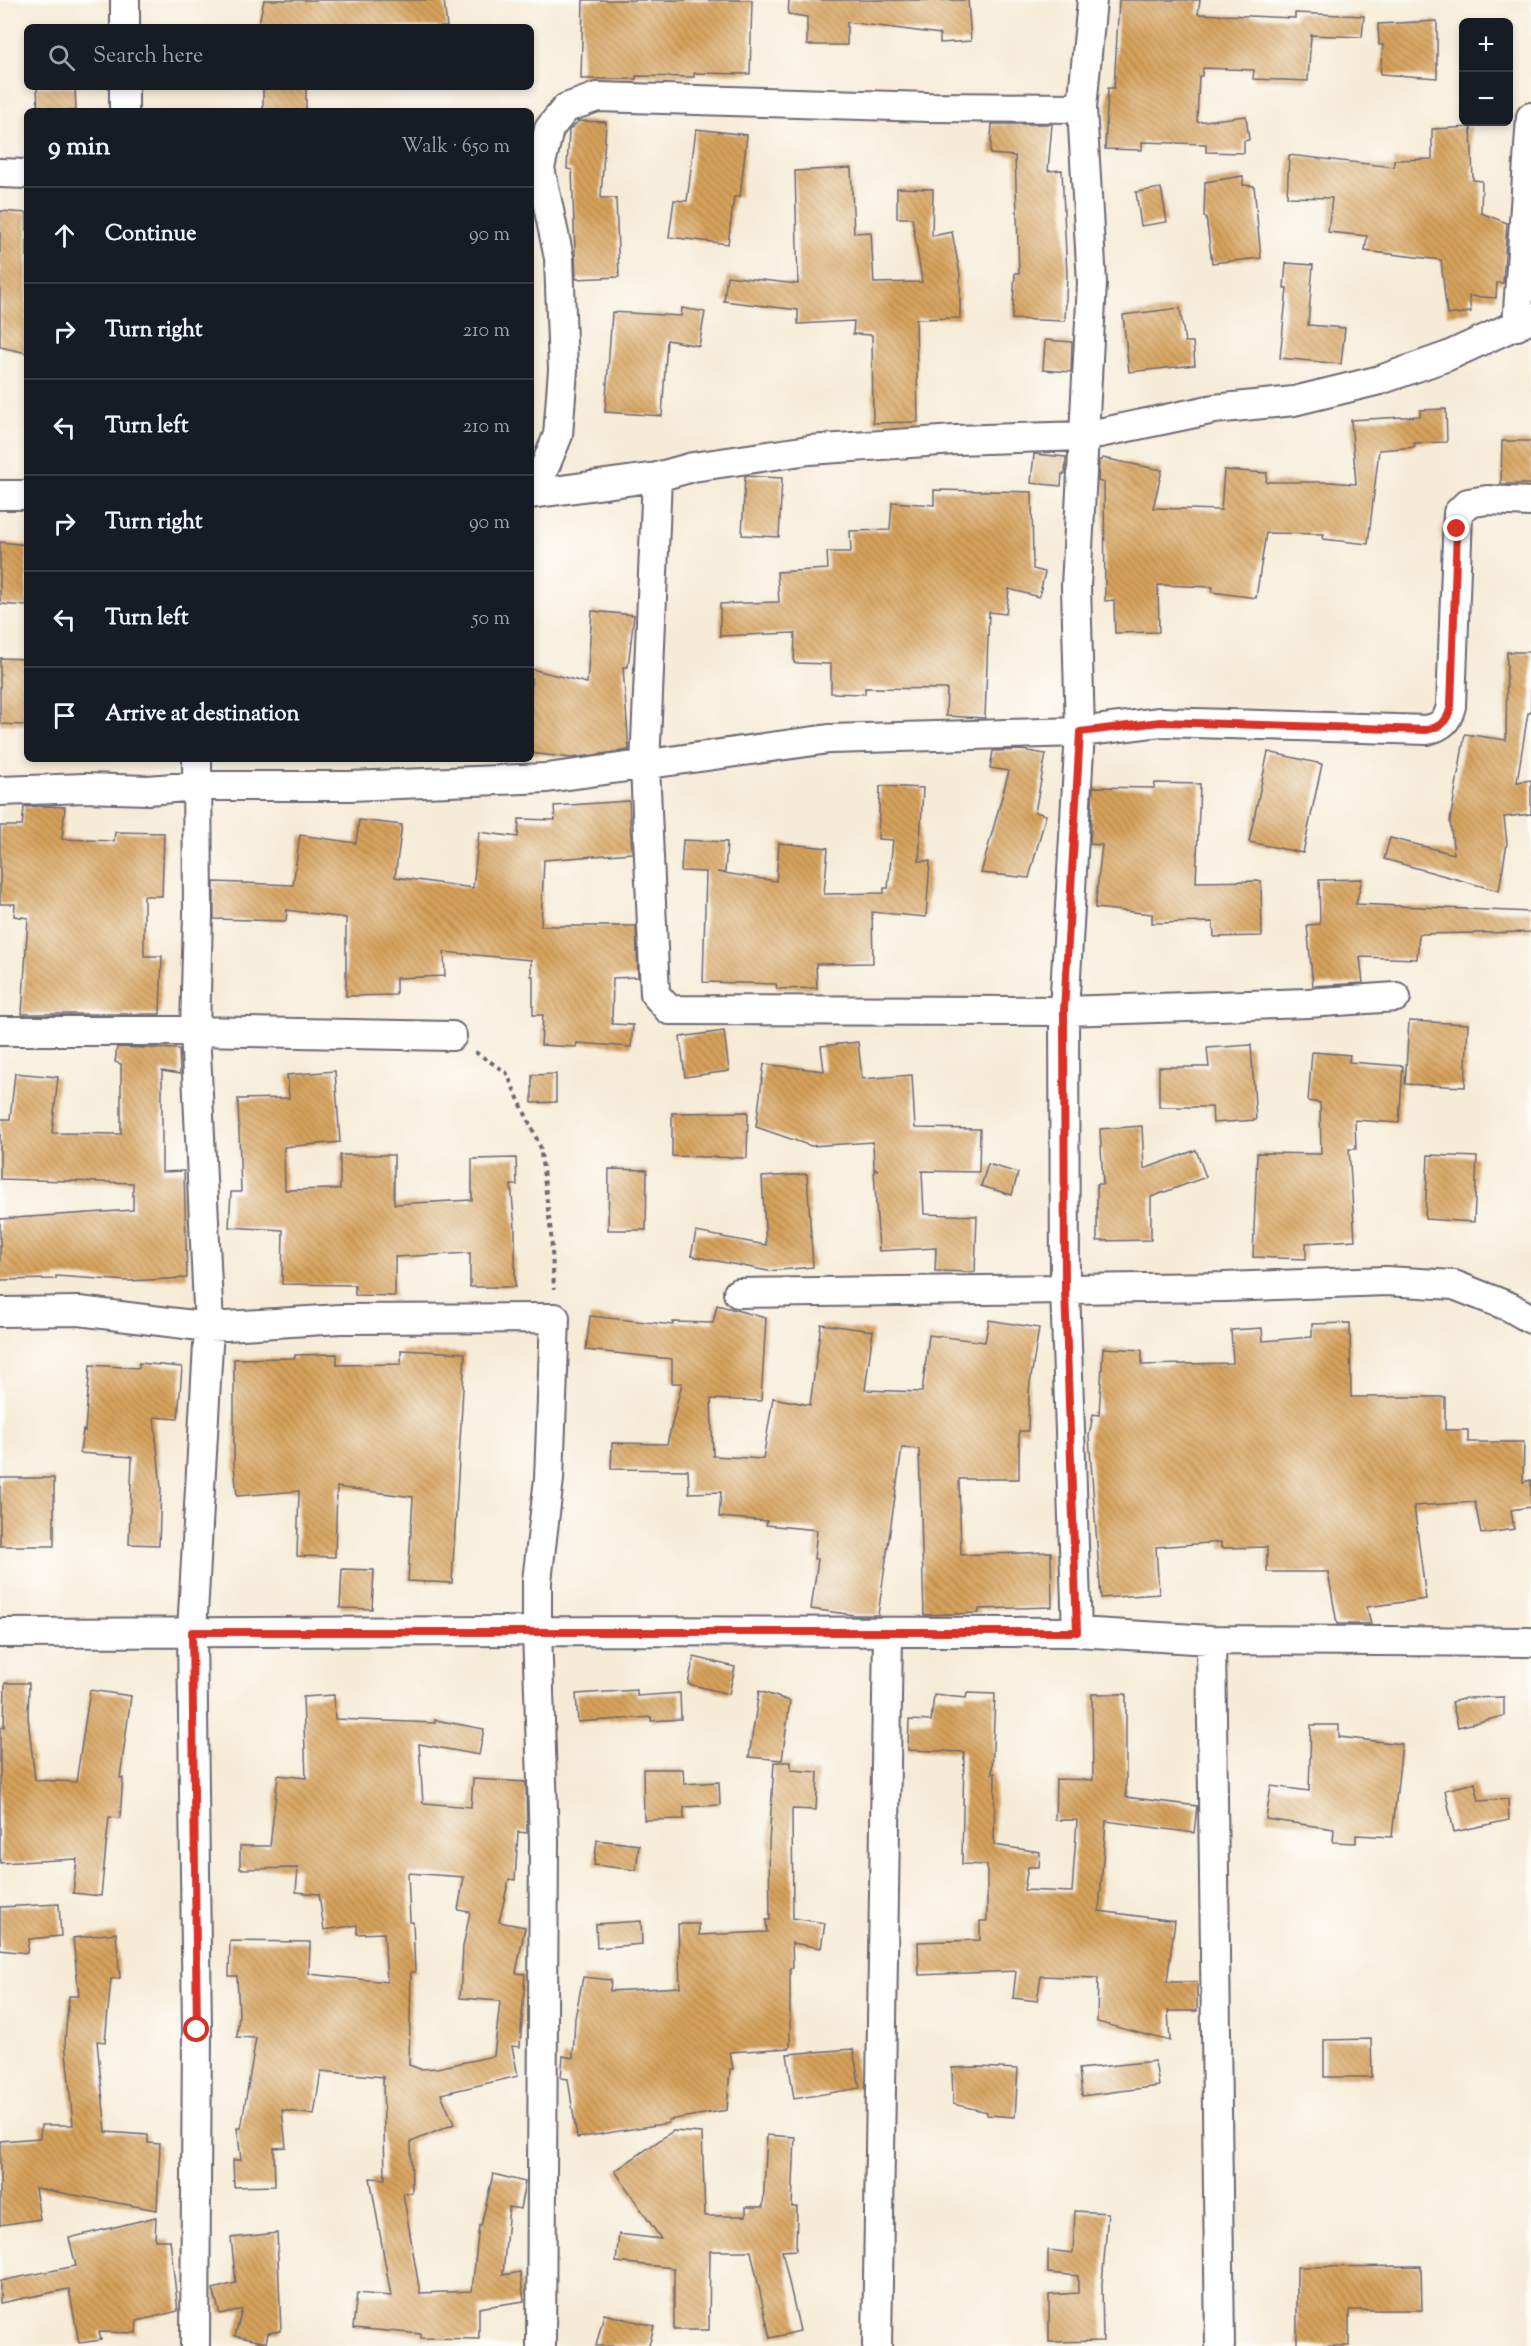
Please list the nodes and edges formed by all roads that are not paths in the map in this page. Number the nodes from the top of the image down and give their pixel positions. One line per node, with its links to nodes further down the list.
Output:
1 (125, 0): 3 (street)
2 (1092, 0): 6 (street)
3 (125, 24)
4 (124, 90): 5 (street)
5 (124, 108)
6 (1082, 108): 8 (street); 12 (street)
7 (1531, 117): 11 (street)
8 (536, 168): 14 (street)
9 (0, 173): 10 (street)
10 (24, 174)
11 (1524, 322): 12 (street)
12 (1085, 436): 13 (street); 19 (street)
13 (657, 477): 15 (street); 20 (street)
14 (534, 492)
15 (534, 494)
16 (0, 495): 17 (street)
17 (24, 495)
18 (1531, 501): 19 (street)
19 (1080, 732): 20 (street); 24 (street)
20 (645, 766): 21 (street); 24 (street)
21 (198, 773): 22 (street); 26 (street)
22 (0, 791)
23 (1396, 997): 24 (street)
24 (1064, 1011): 28 (street)
25 (0, 1031): 26 (street)
26 (195, 1031): 27 (street); 32 (street)
27 (452, 1036)
28 (1065, 1289): 29 (street); 31 (street); 35 (street)
29 (738, 1293)
30 (0, 1312): 32 (street)
31 (1531, 1319)
32 (209, 1327): 33 (street); 34 (street)
33 (537, 1631): 34 (street); 37 (street); 41 (street)
34 (192, 1632): 36 (street); 40 (street)
35 (1077, 1632): 37 (street); 38 (street)
36 (0, 1633)
37 (888, 1633): 42 (street)
38 (1211, 1640): 39 (street); 43 (street)
39 (1531, 1642)
40 (195, 2346)
41 (541, 2346)
42 (877, 2346)
43 (1220, 2346)

